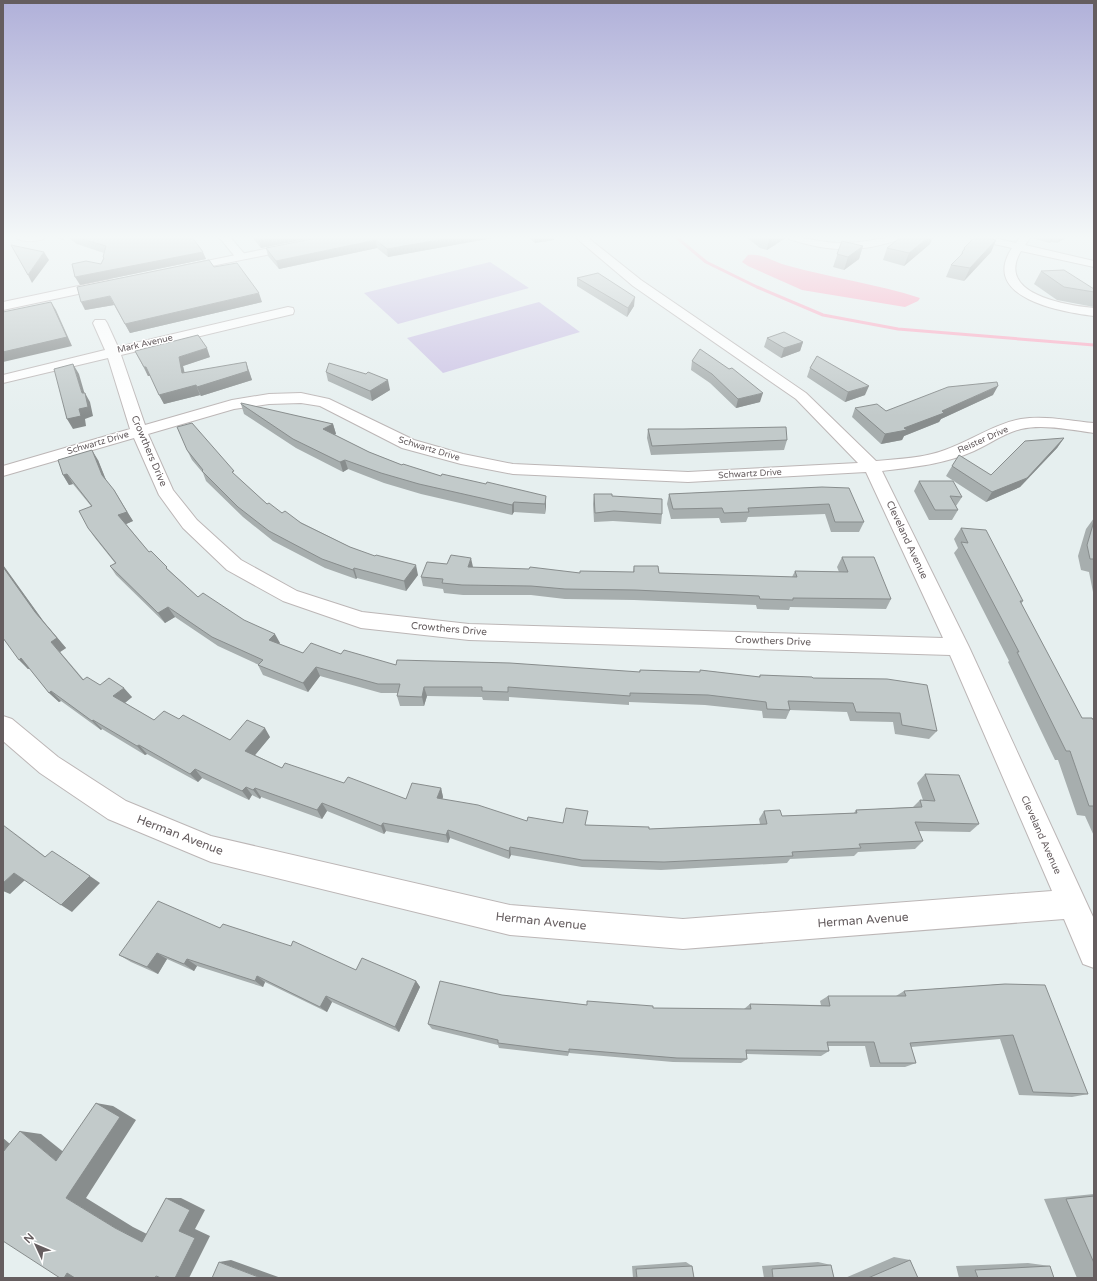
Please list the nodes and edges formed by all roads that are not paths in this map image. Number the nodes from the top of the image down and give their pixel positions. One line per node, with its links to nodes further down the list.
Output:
1 (48, 297): 4 (street)
2 (657, 297): 12 (street, Cleveland Avenue)
3 (1034, 297): 6 (street)
4 (3, 306)
5 (288, 311): 8 (street, Mark Avenue)
6 (1094, 312)
7 (100, 323): 8 (street, Crowthers Drive)
8 (113, 352): 9 (street, Mark Avenue); 11 (street, Crowthers Drive)
9 (3, 379)
10 (1094, 428): 12 (street, Reister Drive)
11 (139, 431): 12 (street, Schwartz Drive); 13 (street, Schwartz Drive); 14 (street, Crowthers Drive)
12 (872, 467): 14 (street, Cleveland Avenue)
13 (3, 471)
14 (958, 647): 16 (street, Cleveland Avenue)
15 (3, 726): 16 (street, Herman Avenue)
16 (1072, 904): 17 (street, Cleveland Avenue)
17 (1094, 953)

